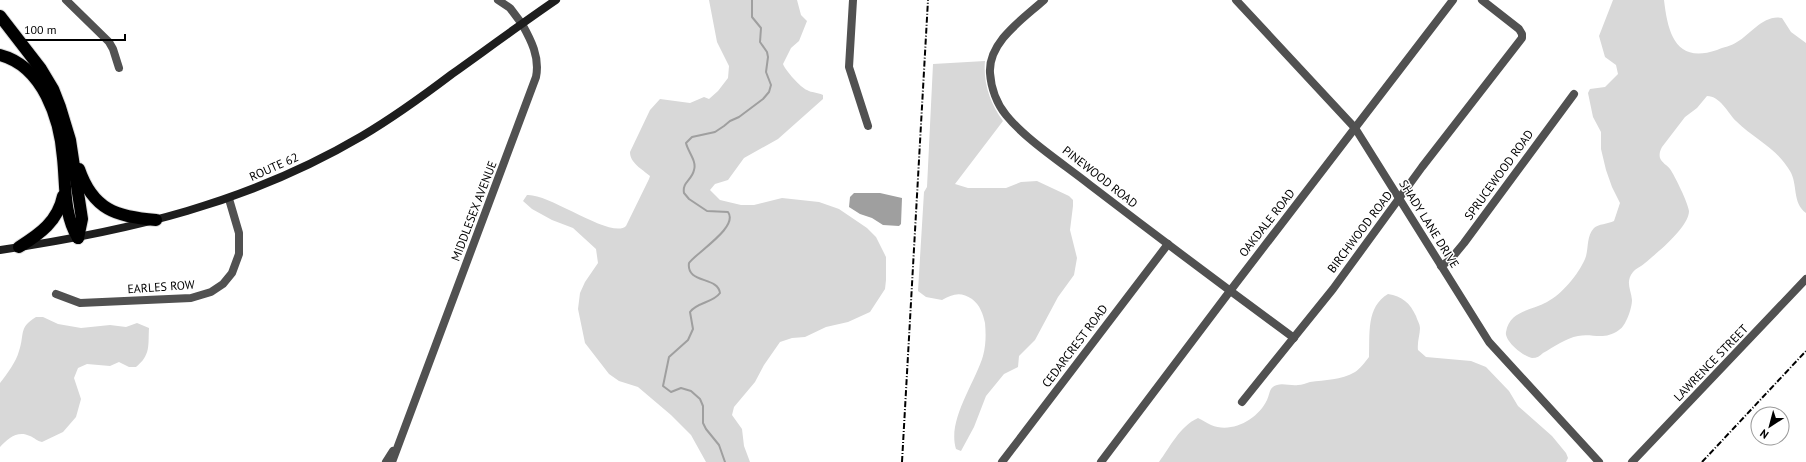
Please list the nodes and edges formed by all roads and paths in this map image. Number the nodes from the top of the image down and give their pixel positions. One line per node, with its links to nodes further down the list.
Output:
1 (66, 0): 12 (street)
2 (498, 0): 10 (street, MIDDLESEX AVENUE)
3 (556, 0): 10 (main road)
4 (853, 0): 14 (street)
5 (1044, 0): 22 (street, PINEWOOD ROAD)
6 (1236, 0): 15 (street, SHADY LANE DRIVE)
7 (1453, 0): 15 (street, OAKDALE ROAD)
8 (1482, 0): 19 (street, BIRCHWOOD ROAD)
9 (0, 16): 16 (highway)
10 (522, 24): 18 (main road, ROUTE 62); 31 (street, MIDDLESEX AVENUE)
11 (0, 55): 17 (highway)
12 (119, 68)
13 (1574, 94): 25 (street, SPRUCEWOOD ROAD)
14 (868, 126)
15 (1355, 128): 19 (street, SHADY LANE DRIVE); 27 (street, OAKDALE ROAD)
16 (70, 140): 20 (highway); 21 (highway)
17 (65, 188): 21 (highway); 23 (highway)
18 (228, 199): 20 (main road, ROUTE 62); 28 (street, EARLES ROW)
19 (1399, 200): 25 (street, SHADY LANE DRIVE); 29 (street, BIRCHWOOD ROAD)
20 (156, 220): 21 (main road, ROUTE 62)
21 (78, 238): 23 (main road, ROUTE 62)
22 (1168, 244): 27 (street, PINEWOOD ROAD); 34 (street, CEDARCREST ROAD)
23 (20, 247): 24 (main road, ROUTE 62)
24 (0, 250)
25 (1441, 266): 36 (street, SHADY LANE DRIVE)
26 (1806, 279): 37 (street, LAWRENCE STREET)
27 (1230, 291): 29 (street, PINEWOOD ROAD); 35 (street, OAKDALE ROAD)
28 (56, 294)
29 (1294, 338): 30 (street, BIRCHWOOD ROAD)
30 (1242, 402)
31 (398, 444): 32 (street, MIDDLESEX AVENUE); 33 (street, MIDDLESEX AVENUE)
32 (386, 462)
33 (392, 462)
34 (1002, 462)
35 (1101, 462)
36 (1599, 462)
37 (1632, 462)

